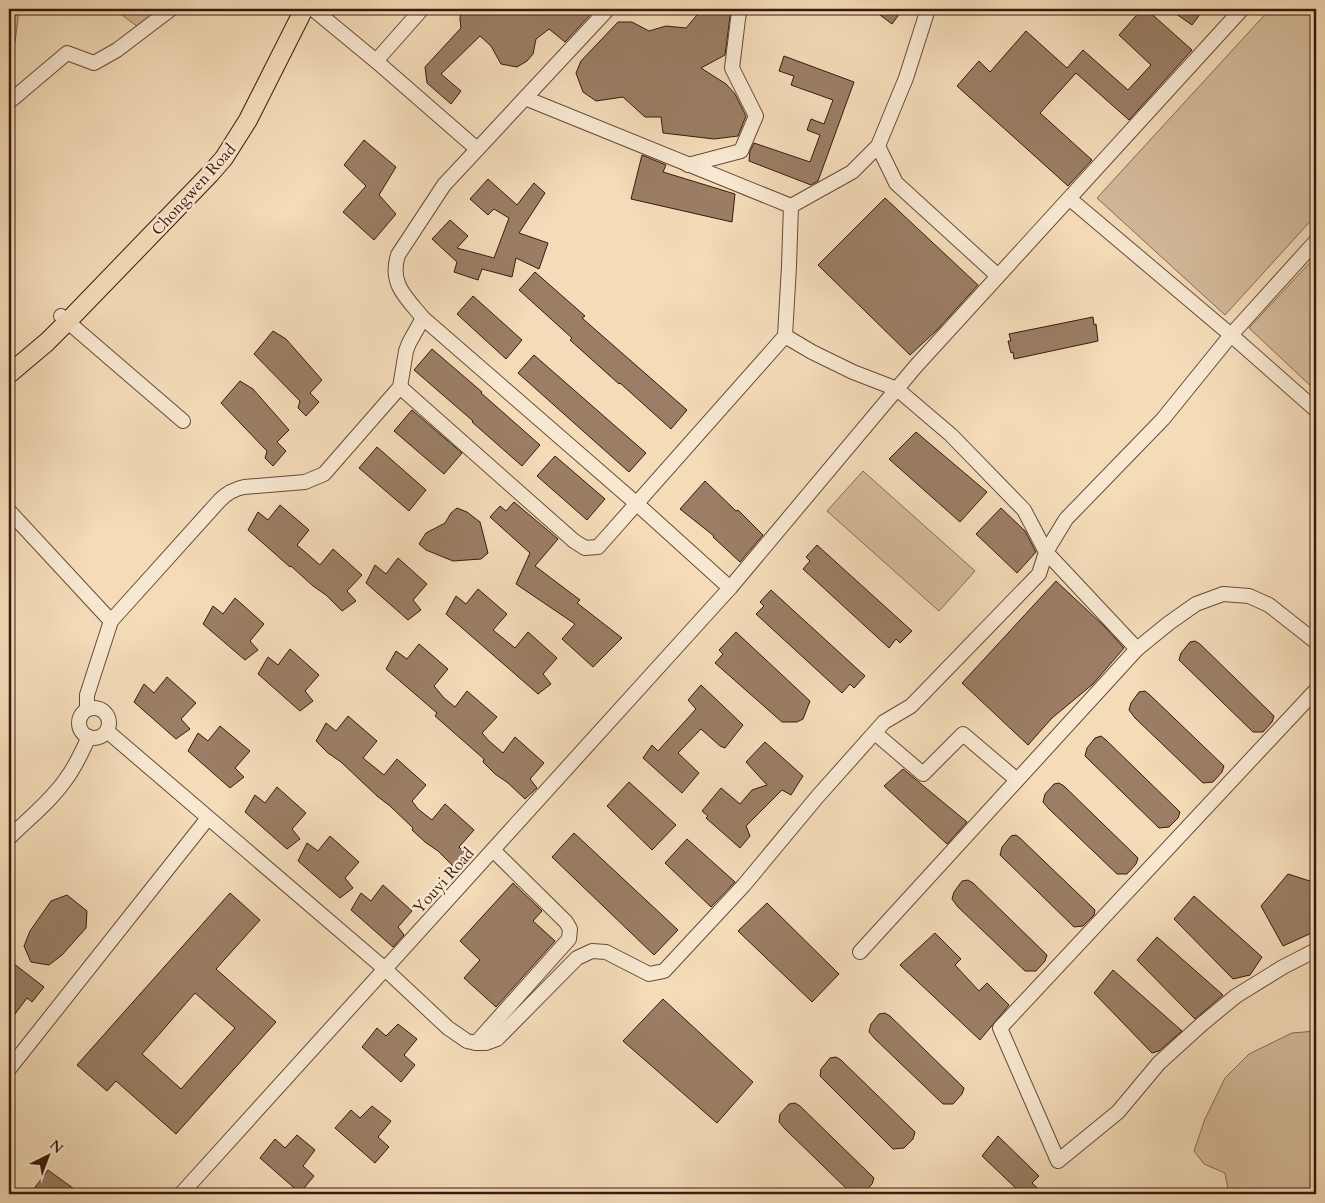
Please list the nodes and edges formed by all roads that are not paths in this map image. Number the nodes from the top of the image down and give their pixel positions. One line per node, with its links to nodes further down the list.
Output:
1 (171, 9): 12 (street)
2 (294, 9): 21 (main road, Chongwen Road)
3 (304, 9): 21 (main road, Chongwen Road)
4 (313, 9): 10 (street)
5 (422, 9): 10 (street)
6 (608, 9): 11 (street)
7 (740, 9): 15 (street)
8 (928, 9): 13 (street)
9 (1242, 9): 16 (street, Youyi Road)
10 (376, 61): 14 (street)
11 (525, 98): 14 (street); 15 (street)
12 (9, 102)
13 (878, 146): 17 (street); 19 (street)
14 (477, 149): 20 (street)
15 (688, 165): 17 (street)
16 (1070, 199): 19 (street, Youyi Road); 22 (street)
17 (791, 206): 23 (street)
18 (1316, 241): 22 (street)
19 (998, 276): 27 (street, Youyi Road)
20 (424, 318): 26 (street); 30 (street)
21 (64, 319): 24 (main road); 25 (main road); 29 (street)
22 (1231, 335): 28 (street); 32 (street)
23 (784, 336): 27 (street); 30 (street)
24 (9, 362)
25 (9, 374)
26 (400, 387): 30 (street); 34 (street)
27 (897, 389): 32 (street); 33 (street, Youyi Road)
28 (1316, 410)
29 (184, 421)
30 (637, 504): 33 (street)
31 (9, 510): 34 (street)
32 (1046, 552): 36 (street); 40 (street)
33 (730, 588): 45 (street, Youyi Road)
34 (111, 621): 38 (street)
35 (1316, 642): 36 (street)
36 (1137, 649): 42 (street)
37 (1316, 690): 46 (street)
38 (87, 709): 39 (street); 41 (street)
39 (107, 731): 41 (street); 43 (street)
40 (875, 733): 42 (street); 49 (street)
41 (89, 737): 44 (street)
42 (1017, 780): 47 (street)
43 (208, 818): 48 (street); 50 (street)
44 (9, 838)
45 (493, 850): 48 (street, Youyi Road); 49 (street)
46 (1316, 950)
47 (860, 952)
48 (385, 969): 49 (street); 51 (street, Youyi Road)
49 (476, 1043)
50 (9, 1069)
51 (181, 1194)

